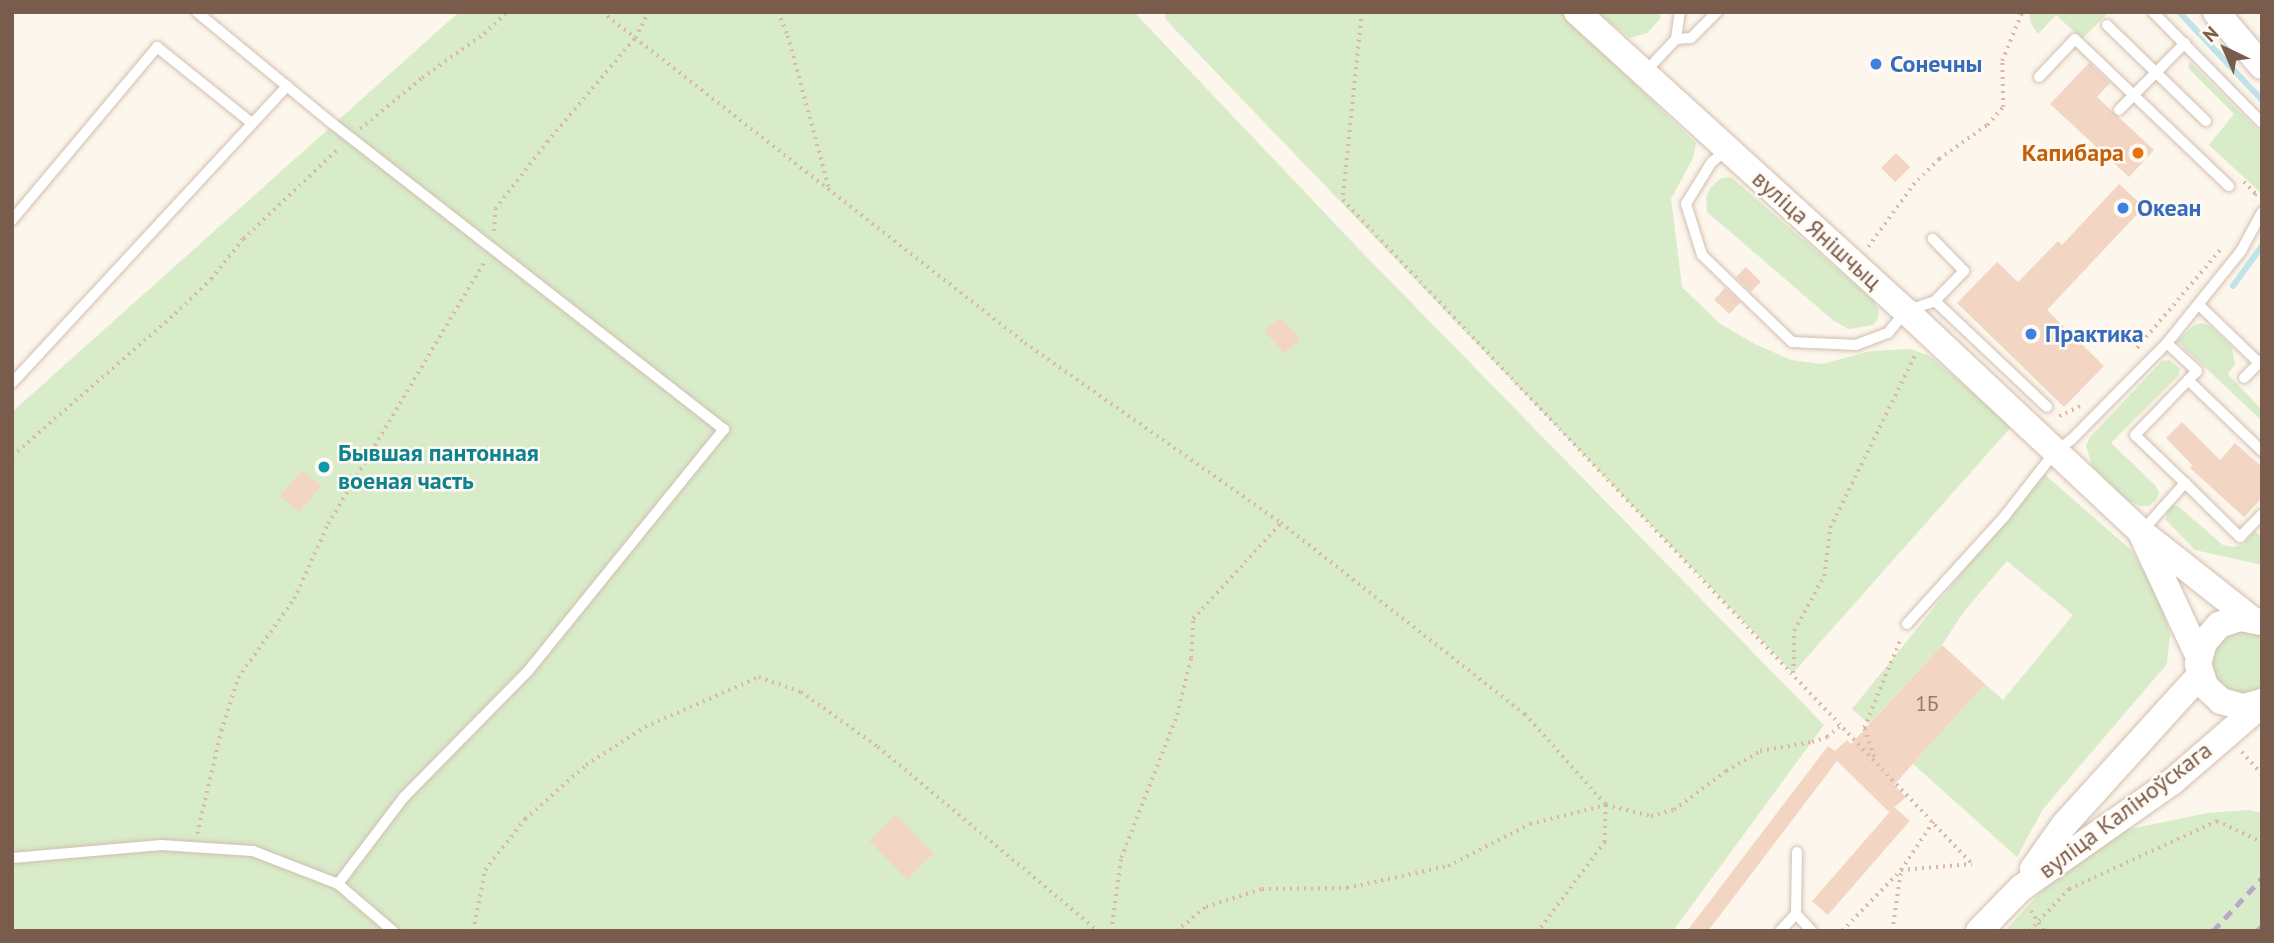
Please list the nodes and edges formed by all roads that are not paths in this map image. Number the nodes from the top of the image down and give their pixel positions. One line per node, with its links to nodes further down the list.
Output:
1 (197, 12): 14 (lane)
2 (1577, 12): 12 (street, вуліца Янішчыц)
3 (1717, 12): 8 (lane)
4 (2153, 12): 9 (lane)
5 (2216, 12): 10 (street)
6 (1679, 13): 8 (lane)
7 (2106, 25): 11 (lane)
8 (1676, 39): 12 (lane)
9 (2185, 43): 11 (lane); 19 (lane)
10 (2262, 66)
11 (2156, 72): 15 (lane); 17 (lane)
12 (1644, 74): 20 (street, вуліца Янішчыц)
13 (2039, 77): 15 (lane)
14 (287, 86): 18 (lane); 45 (lane)
15 (2133, 95): 16 (lane); 21 (lane)
16 (2119, 110)
17 (2206, 121)
18 (252, 123): 23 (lane); 32 (lane)
19 (2262, 123)
20 (1727, 148): 27 (street, вуліца Янішчыц); 27 (lane)
21 (2229, 186)
22 (2262, 212): 26 (lane)
23 (12, 220)
24 (1933, 239): 25 (lane)
25 (1936, 301): 27 (lane); 33 (lane)
26 (2199, 305): 28 (lane); 29 (lane)
27 (1906, 311): 35 (street, вуліца Янішчыц)
28 (2167, 343): 31 (lane); 35 (lane)
29 (2260, 362): 30 (lane)
30 (2244, 378)
31 (2188, 380): 34 (lane); 36 (lane)
32 (12, 383)
33 (2047, 407)
34 (2262, 451)
35 (2054, 452): 38 (street, вуліца Янішчыц); 40 (lane)
36 (2185, 483): 37 (lane); 38 (lane)
37 (2262, 514)
38 (2141, 532): 39 (street, вуліца Янішчыц); 41 (street)
39 (2259, 621): 41 (street, вуліца Каліноўскага)
40 (1907, 624)
41 (2200, 666): 42 (street, вуліца Каліноўскага); 46 (street, вуліца Каліноўскага)
42 (2262, 703): 46 (street, вуліца Каліноўскага)
43 (1797, 852): 47 (lane)
44 (12, 858): 45 (lane)
45 (338, 884): 48 (lane)
46 (2021, 888): 51 (street, вуліца Каліноўскага)
47 (1796, 914): 49 (lane); 50 (lane)
48 (393, 931)
49 (1780, 931)
50 (1812, 931)
51 (1979, 931)

